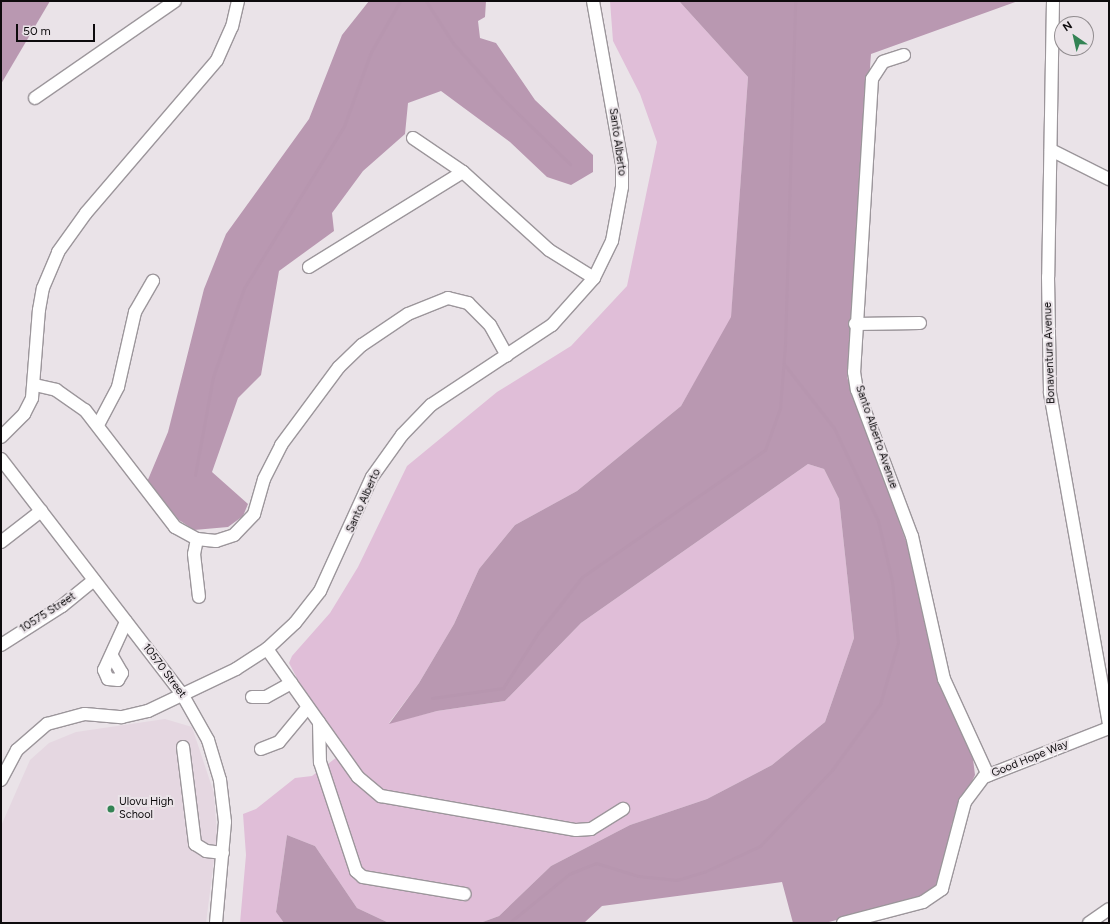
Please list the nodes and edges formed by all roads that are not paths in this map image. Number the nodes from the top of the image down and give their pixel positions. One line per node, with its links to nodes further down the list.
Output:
1 (175, 1): 6 (street)
2 (238, 1): 17 (street)
3 (593, 1): 12 (street, Santo Alberto)
4 (1053, 1): 8 (street, Bonaventura Avenue)
5 (904, 55): 14 (street, Santo Alberto Avenue)
6 (35, 98)
7 (413, 138): 9 (street)
8 (1051, 150): 10 (street); 35 (street, Bonaventura Avenue)
9 (462, 172): 11 (street); 12 (street)
10 (1109, 179)
11 (309, 268)
12 (594, 278): 16 (street, Santo Alberto)
13 (152, 281): 18 (street)
14 (855, 324): 15 (street); 39 (street, Santo Alberto Avenue)
15 (920, 324)
16 (507, 356): 22 (street); 28 (street, Santo Alberto)
17 (35, 385): 18 (street); 19 (street)
18 (98, 425): 22 (street)
19 (1, 437)
20 (1, 459): 21 (street, 10570 Street)
21 (41, 511): 23 (street); 24 (street, 10570 Street)
22 (197, 539): 25 (street)
23 (1, 542)
24 (94, 580): 26 (street, 10570 Street); 27 (street, 10575 Street)
25 (199, 597)
26 (126, 622): 29 (street); 31 (street, 10570 Street)
27 (1, 645)
28 (267, 649): 30 (street); 31 (street, Santo Alberto)
29 (112, 656)
30 (291, 683): 32 (street); 33 (street)
31 (182, 694): 40 (street, Santo Alberto); 42 (street, 10570 Street)
32 (252, 698)
33 (308, 707): 34 (street); 38 (street)
34 (319, 722): 41 (street); 43 (street)
35 (1109, 723)
36 (1109, 728): 39 (street, Good Hope Way)
37 (183, 747): 42 (street)
38 (260, 749)
39 (988, 775): 46 (street, Good Hope Way)
40 (1, 780)
41 (623, 809)
42 (223, 852): 45 (street, 10570 Street)
43 (465, 894)
44 (1109, 909): 47 (street)
45 (216, 923)
46 (844, 923)
47 (1089, 923)

